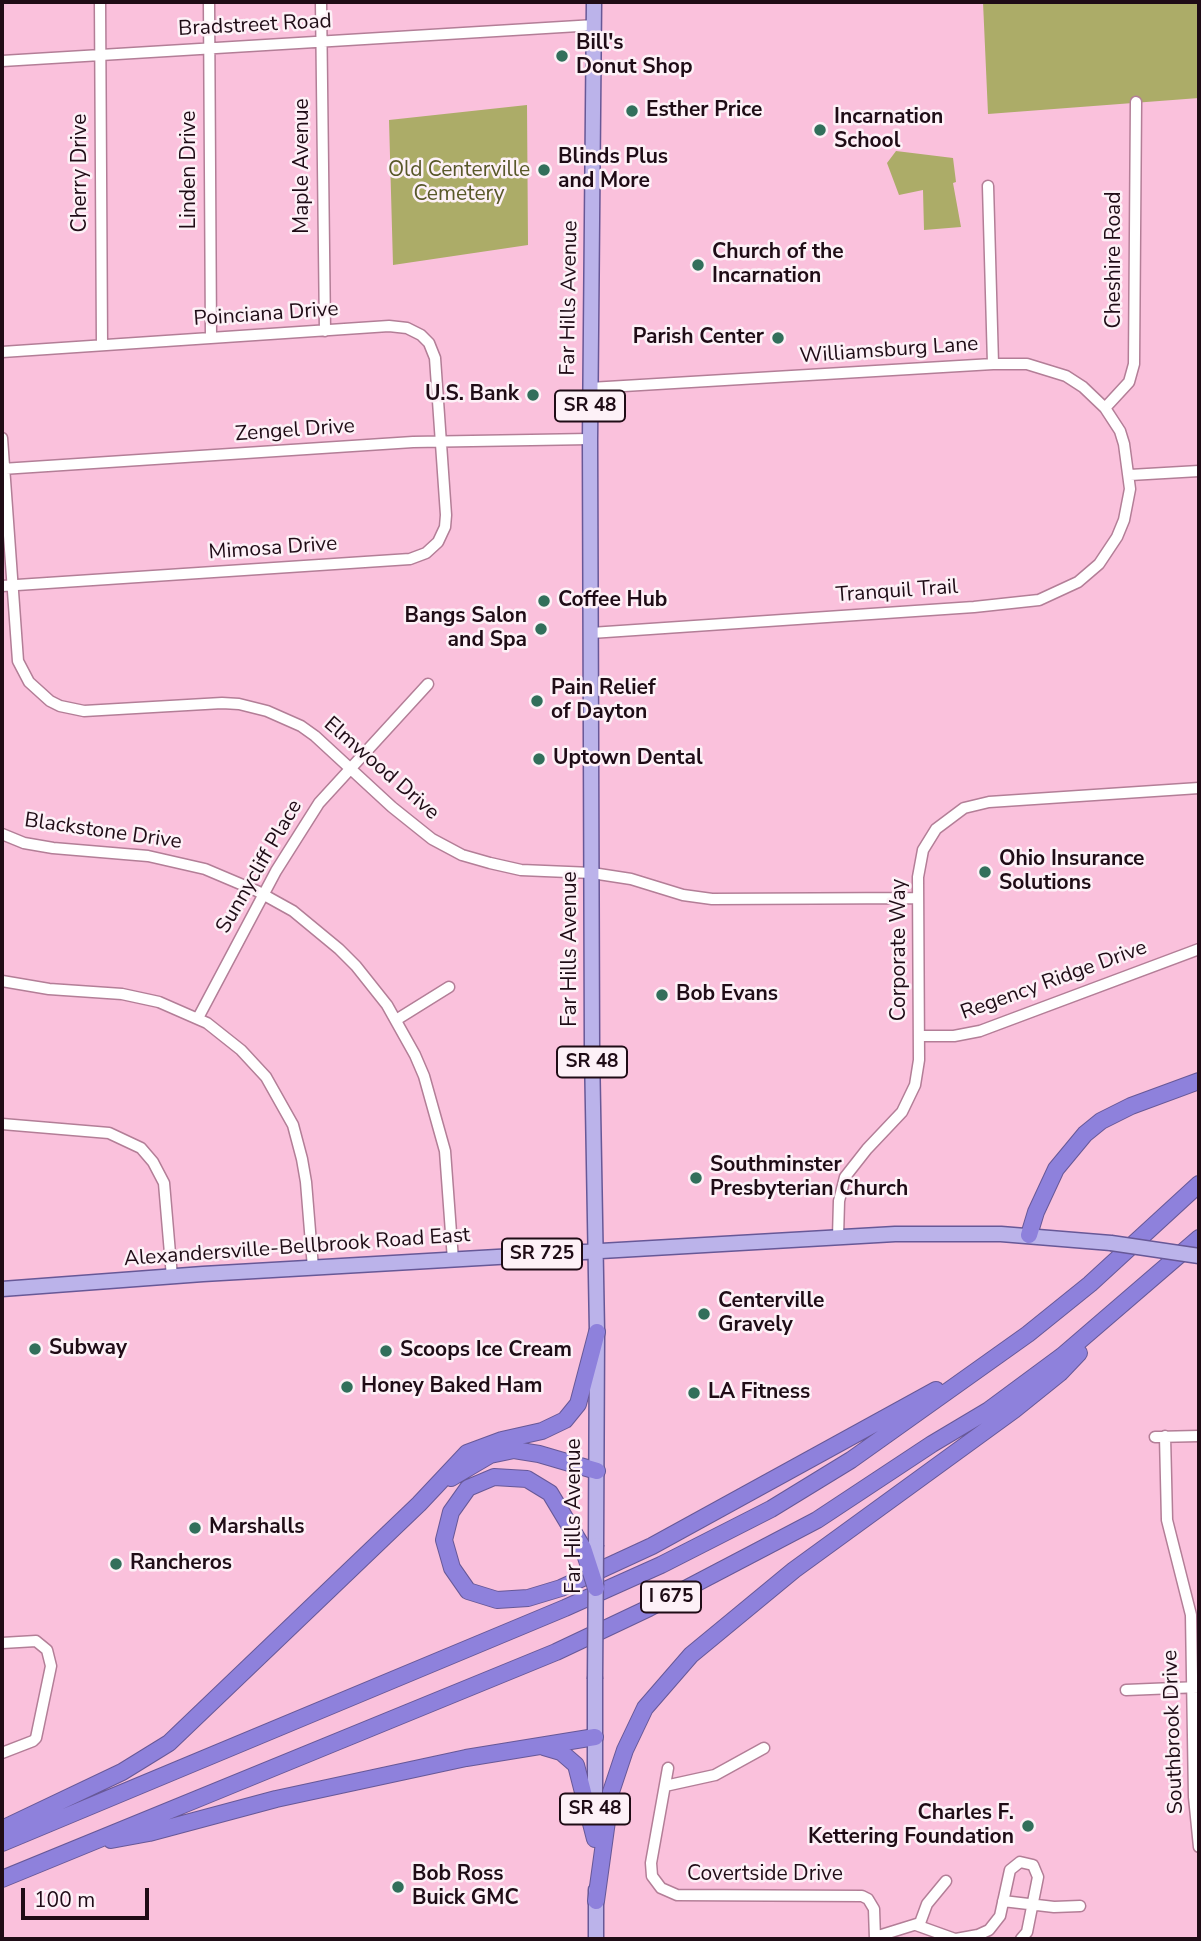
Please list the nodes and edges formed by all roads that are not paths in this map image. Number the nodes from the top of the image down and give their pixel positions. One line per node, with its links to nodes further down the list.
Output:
1 (100, 2): 8 (street, Cherry Drive)
2 (209, 2): 7 (street, Linden Drive)
3 (321, 2): 6 (street, Maple Avenue)
4 (594, 2): 5 (main road, Far Hills Avenue / SR 48)
5 (594, 25): 6 (street, Bradstreet Road); 17 (main road, Far Hills Avenue / SR 48)
6 (322, 41): 7 (street, Bradstreet Road); 12 (street, Maple Avenue)
7 (209, 48): 8 (street, Bradstreet Road); 13 (street, Linden Drive)
8 (100, 54): 9 (street, Bradstreet Road); 14 (street, Cherry Drive)
9 (2, 61)
10 (1136, 102): 18 (street, Cheshire Road)
11 (988, 186): 16 (street)
12 (325, 331): 13 (street, Poinciana Drive); 21 (street, Poinciana Drive)
13 (211, 338): 14 (street, Poinciana Drive)
14 (102, 345): 15 (street, Poinciana Drive)
15 (2, 352)
16 (993, 364): 17 (street, Williamsburg Lane); 18 (street, Williamsburg Lane)
17 (590, 388): 20 (main road, Far Hills Avenue / SR 48)
18 (1105, 408): 24 (street, Williamsburg Lane)
19 (2, 438): 22 (street, Elmwood Drive)
20 (590, 439): 21 (street, Zengel Drive); 26 (main road, Far Hills Avenue / SR 48)
21 (442, 441): 22 (street, Zengel Drive); 25 (street, Mimosa Drive)
22 (3, 469): 25 (street, Elmwood Drive)
23 (1199, 471): 24 (street)
24 (1129, 475): 26 (street, Tranquil Trail)
25 (6, 586): 28 (street, Elmwood Drive)
26 (591, 633): 31 (main road, Far Hills Avenue / SR 48)
27 (428, 684): 28 (street, Sunnycliff Place)
28 (349, 768): 31 (street, Elmwood Drive); 32 (street, Sunnycliff Place)
29 (1199, 788): 33 (street, Corporate Way)
30 (2, 834): 32 (street, Blackstone Drive)
31 (592, 873): 33 (street, Elmwood Drive); 46 (main road, Far Hills Avenue / SR 48)
32 (264, 894): 37 (street, Sunnycliff Place); 38 (street, Blackstone Drive)
33 (918, 898): 39 (street, Corporate Way)
34 (1199, 949): 39 (street, Regency Ridge Drive)
35 (2, 981): 37 (street)
36 (449, 987): 38 (street)
37 (198, 1018): 49 (street)
38 (396, 1020): 48 (street, Blackstone Drive)
39 (919, 1037): 44 (street, Corporate Way)
40 (1199, 1081): 43 (highway)
41 (2, 1124): 50 (street)
42 (1199, 1184): 54 (highway, I 675)
43 (1029, 1235): 44 (main road, Alexandersville-Bellbrook Road East); 47 (main road, Alexandersville-Bellbrook Road East, bridge)
44 (838, 1237): 46 (main road, Alexandersville-Bellbrook Road East)
45 (1199, 1238): 52 (highway, I 675)
46 (595, 1252): 48 (main road, Alexandersville-Bellbrook Road East / SR 725); 53 (main road, Far Hills Avenue / SR 48)
47 (1199, 1256)
48 (453, 1260): 49 (main road, Alexandersville-Bellbrook Road East / SR 725)
49 (313, 1268): 50 (main road, Alexandersville-Bellbrook Road East / SR 725)
50 (172, 1277): 51 (main road, Alexandersville-Bellbrook Road East / SR 725)
51 (2, 1289)
52 (1136, 1293): 72 (highway, I 675); 76 (highway)
53 (597, 1332): 56 (main road, Far Hills Avenue / SR 48); 57 (highway)
54 (990, 1360): 58 (highway); 71 (highway, I 675)
55 (1199, 1436): 61 (street, Southbrook Drive)
56 (597, 1471): 57 (highway); 58 (main road, Far Hills Avenue / SR 48)
57 (427, 1496): 69 (highway)
58 (590, 1546): 59 (highway, bridge)
59 (596, 1588): 63 (main road, Far Hills Avenue / SR 48, bridge)
60 (2, 1643): 66 (street)
61 (1195, 1688): 62 (street); 73 (street, Southbrook Drive)
62 (1126, 1690)
63 (595, 1737): 64 (highway); 70 (main road, Far Hills Avenue / SR 48)
64 (535, 1746): 70 (highway); 72 (highway)
65 (764, 1748): 68 (street)
66 (2, 1753)
67 (668, 1768): 68 (street, Covertside Drive)
68 (665, 1786): 81 (street, Covertside Drive)
69 (2, 1829)
70 (596, 1839): 76 (main road, Far Hills Avenue / SR 48)
71 (2, 1843)
72 (81, 1846): 74 (highway, I 675)
73 (1199, 1847)
74 (2, 1879)
75 (946, 1881): 80 (street)
76 (596, 1901): 82 (main road, Far Hills Avenue / SR 48)
77 (1003, 1901): 78 (street); 78 (street); 83 (street)
78 (1034, 1903): 79 (street); 84 (street)
79 (1080, 1906)
80 (916, 1925): 81 (street); 83 (street)
81 (875, 1938)
82 (596, 1939)
83 (955, 1939)
84 (1021, 1939)

